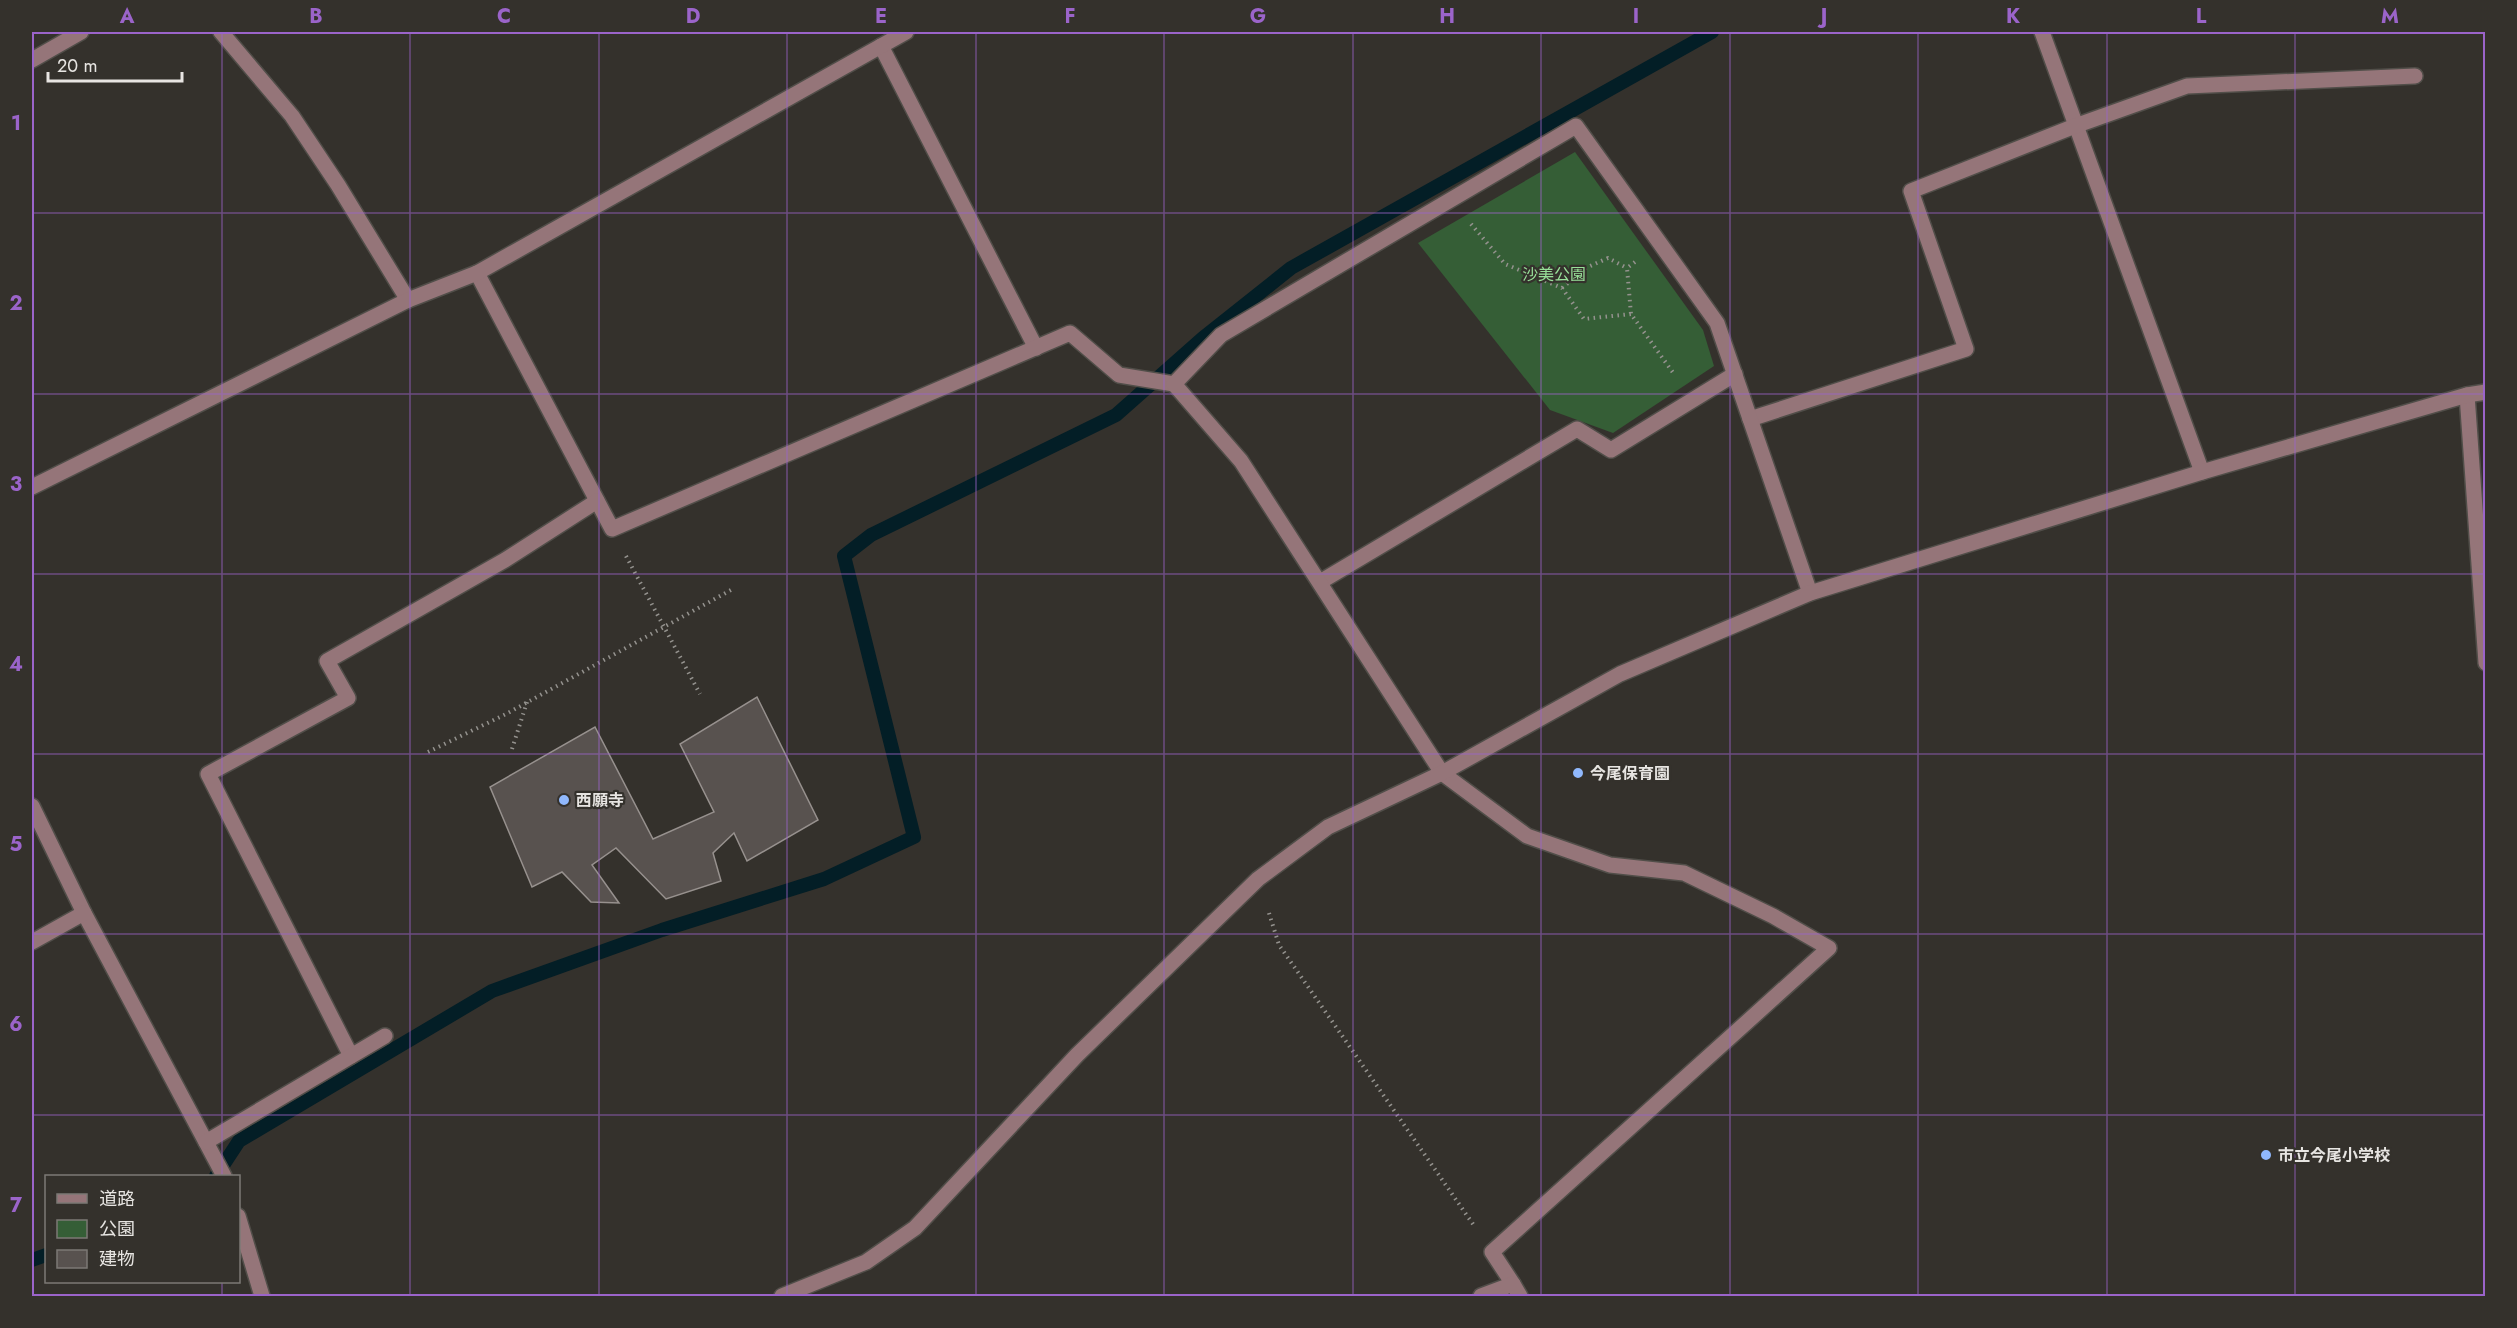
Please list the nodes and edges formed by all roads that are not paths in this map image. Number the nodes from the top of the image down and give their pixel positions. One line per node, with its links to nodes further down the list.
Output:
1 (81, 32): 6 (street)
2 (221, 32): 10 (street)
3 (906, 32): 5 (street)
4 (2042, 32): 8 (street)
5 (881, 46): 9 (street); 11 (street)
6 (32, 60)
7 (2415, 76): 8 (street)
8 (2075, 126): 16 (street); 17 (street)
9 (477, 273): 10 (street); 19 (street)
10 (408, 300): 18 (street)
11 (1036, 348): 13 (street); 19 (street)
12 (1735, 374): 13 (street); 16 (street); 20 (street)
13 (1174, 384): 20 (street)
14 (2486, 392): 15 (street)
15 (2467, 394): 17 (street); 22 (street)
16 (1750, 419): 21 (street)
17 (2202, 472): 21 (street)
18 (32, 487)
19 (597, 501): 28 (street)
20 (1320, 582): 23 (street)
21 (1810, 592): 23 (street)
22 (2486, 663)
23 (1442, 773): 32 (street); 34 (street)
24 (32, 806): 25 (street)
25 (84, 913): 26 (street); 29 (street)
26 (32, 942)
27 (385, 1036): 28 (street)
28 (351, 1056): 29 (street)
29 (206, 1142): 30 (street)
30 (223, 1175)
31 (240, 1223): 33 (street)
32 (1516, 1290): 35 (street)
33 (262, 1296)
34 (782, 1296)
35 (1481, 1296)

